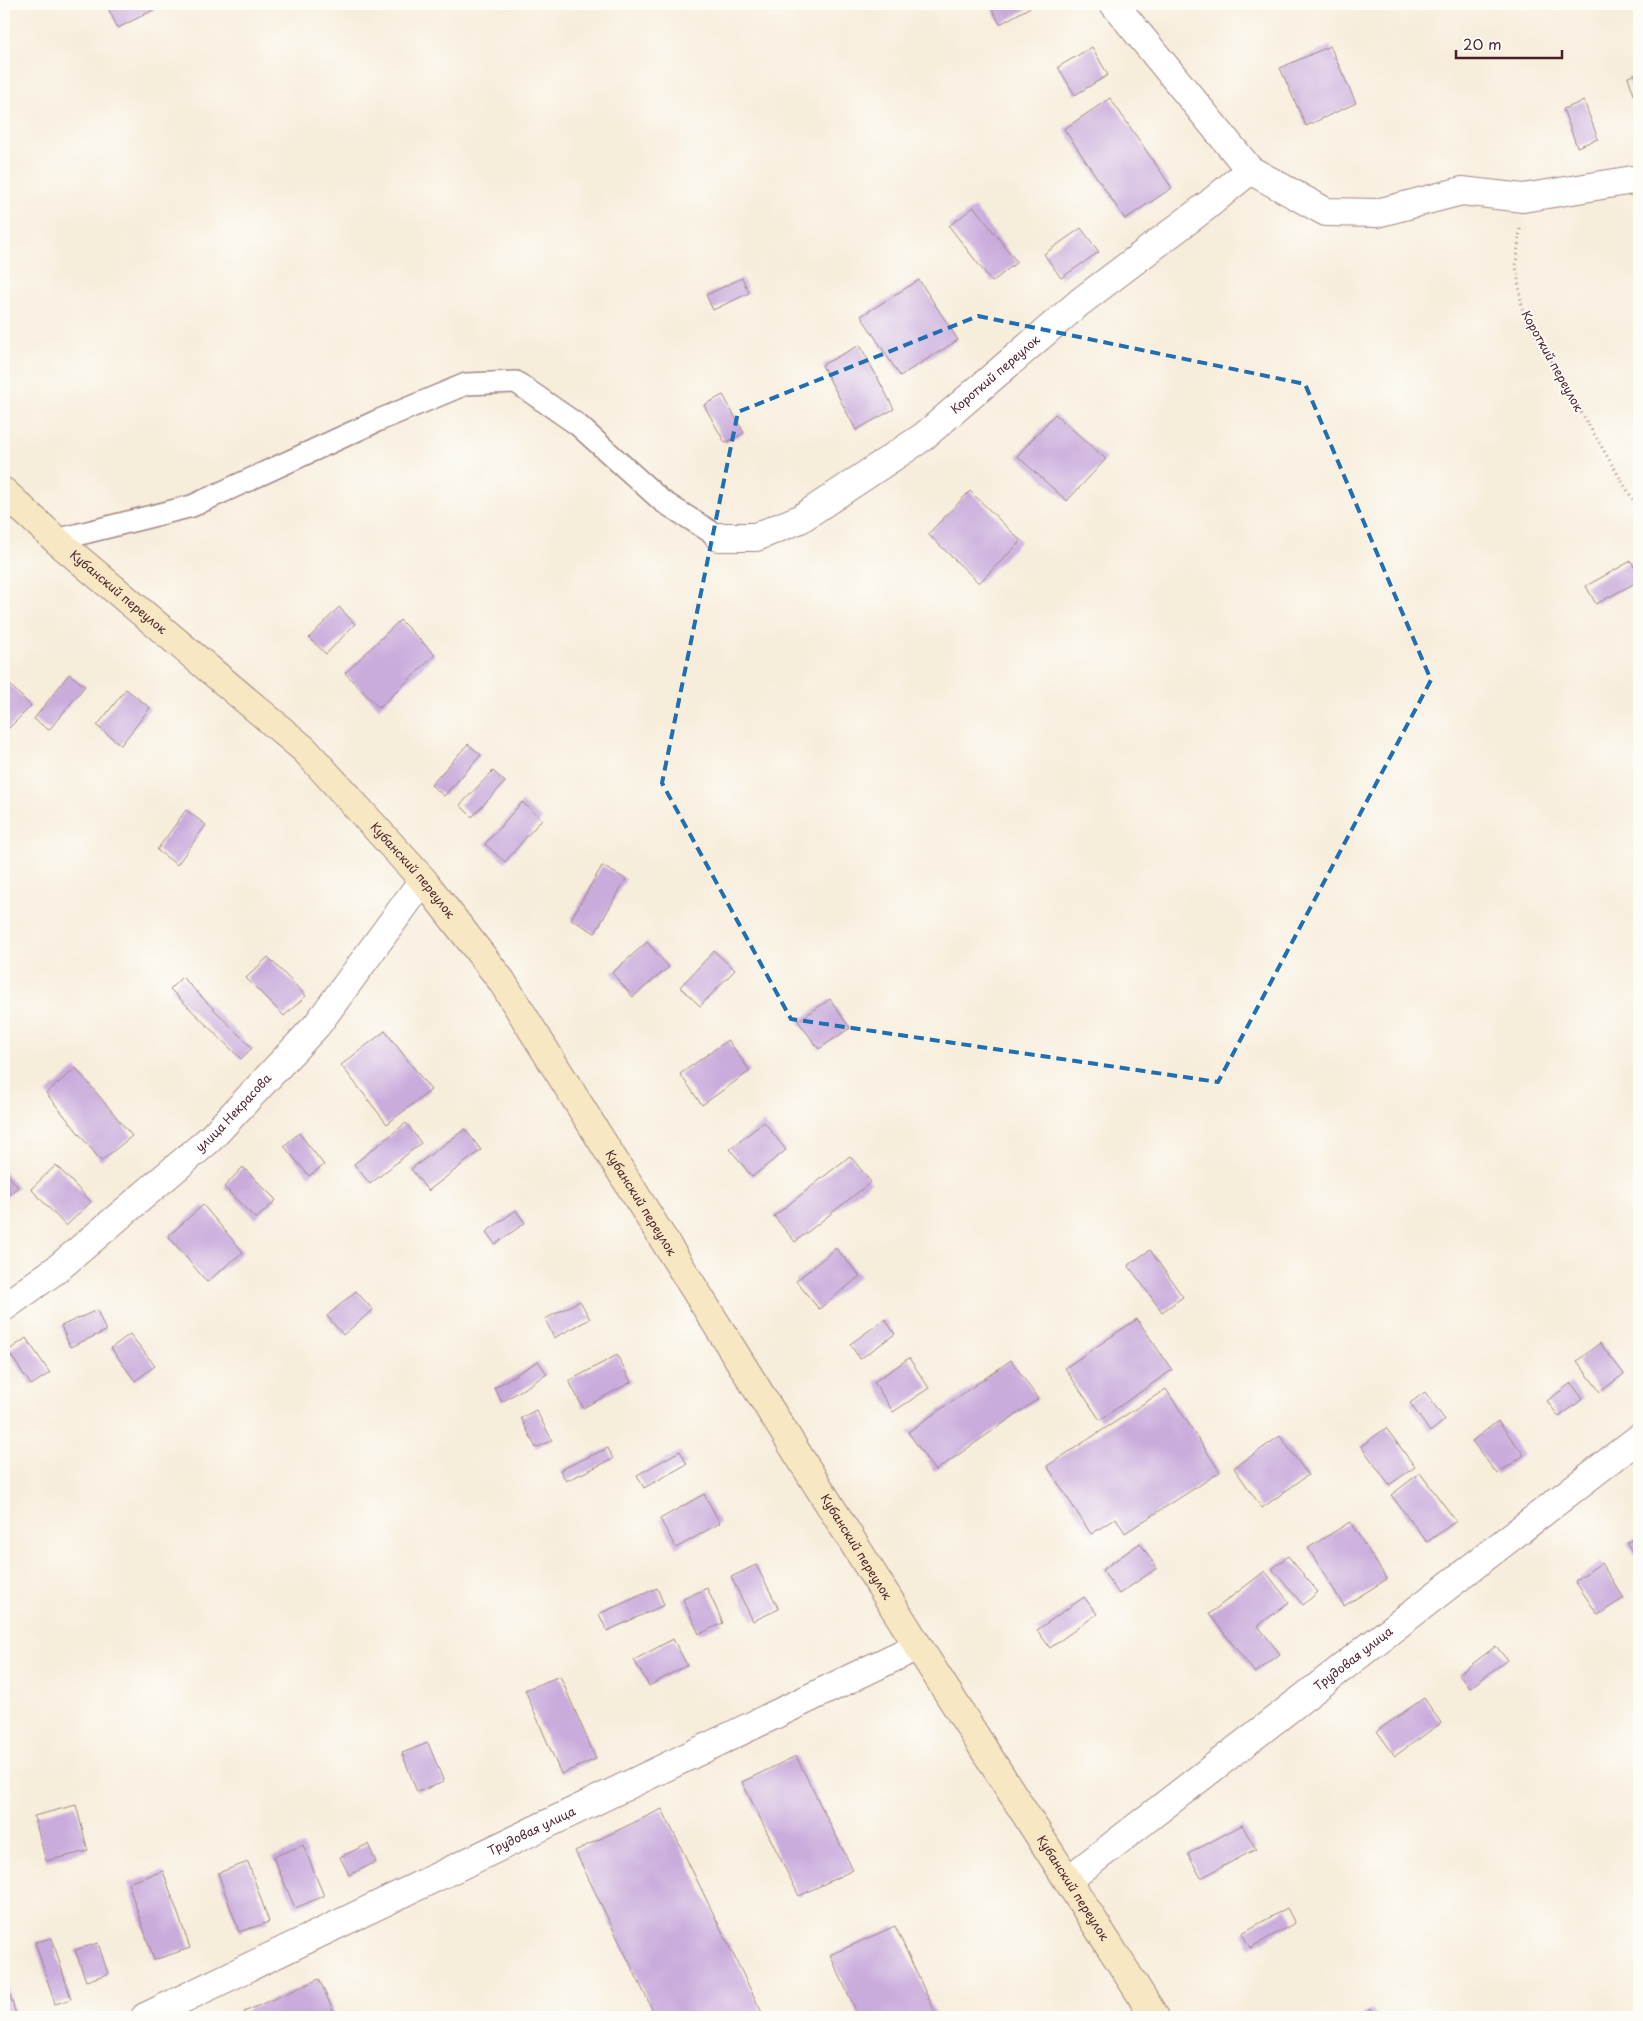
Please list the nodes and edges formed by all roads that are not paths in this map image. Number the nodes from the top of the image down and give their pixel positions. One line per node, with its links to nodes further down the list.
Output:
1 (1114, 4): 2 (street)
2 (1250, 170): 3 (street); 5 (street, Короткий переулок)
3 (1639, 179)
4 (4, 492): 6 (street, Кубанский переулок)
5 (719, 536): 6 (lane)
6 (56, 540): 7 (street, Кубанский переулок)
7 (423, 880): 8 (street, улица Некрасова); 10 (street, Кубанский переулок)
8 (4, 1307)
9 (1639, 1438): 11 (street, Трудовая улица)
10 (918, 1646): 11 (street, Кубанский переулок); 12 (street, Трудовая улица)
11 (1068, 1880): 13 (street, Кубанский переулок)
12 (146, 2017)
13 (1155, 2017)

